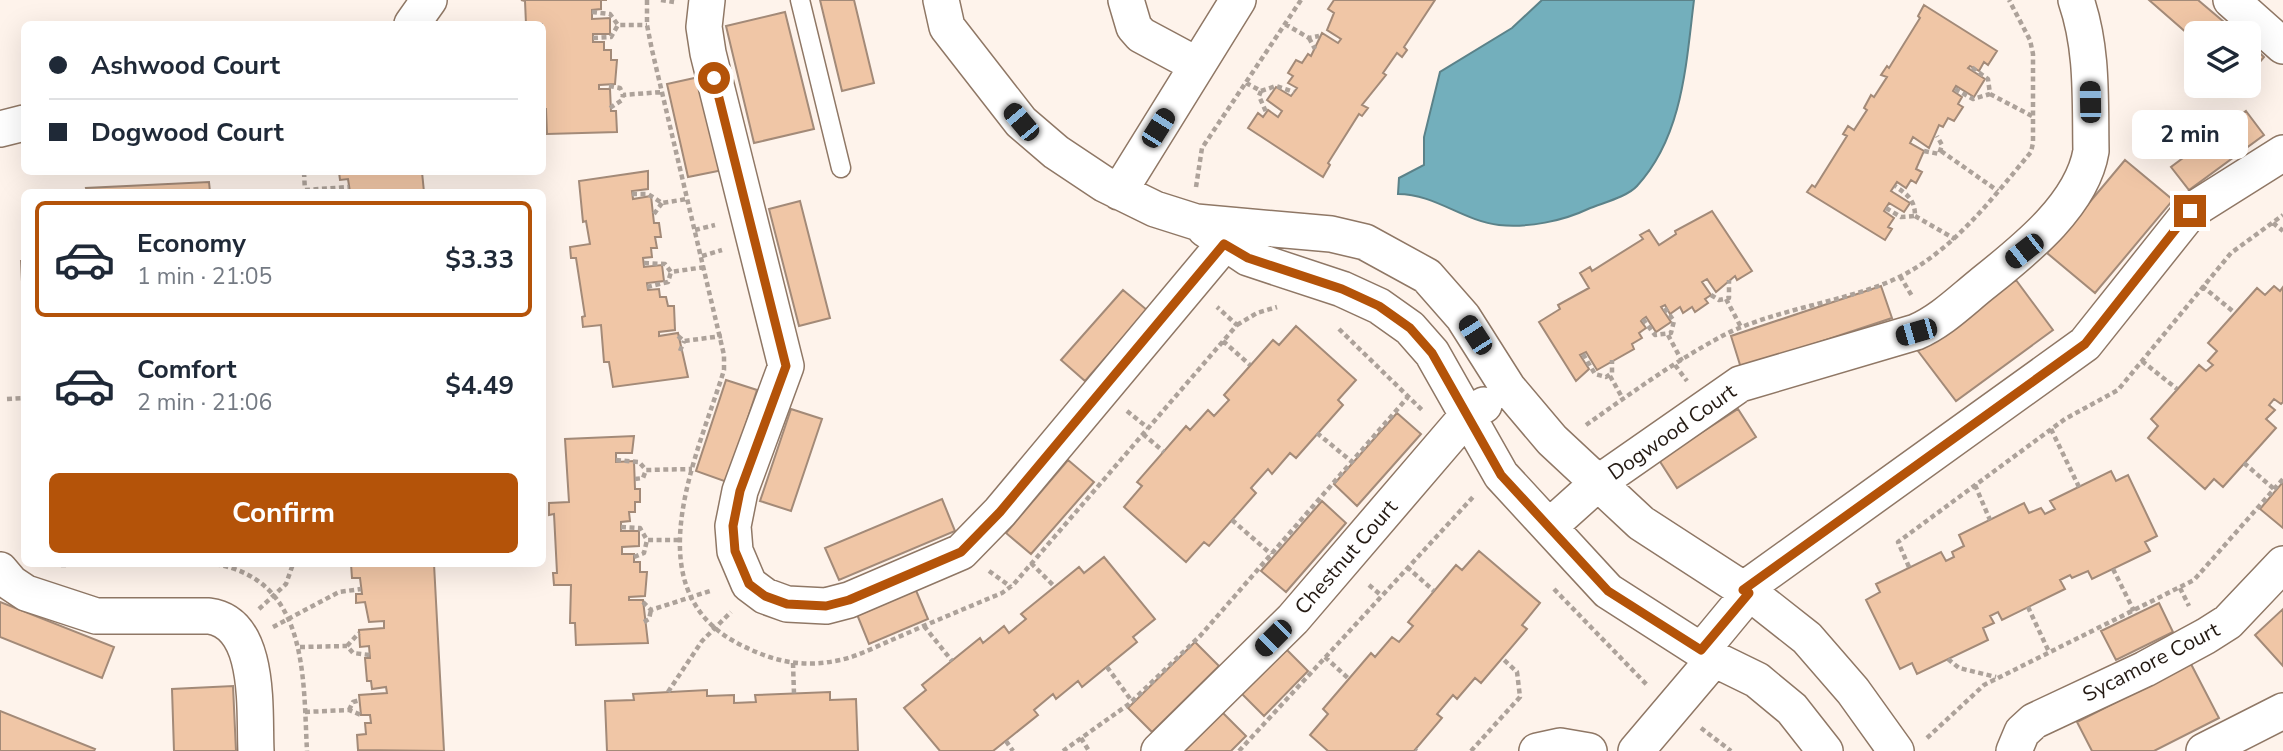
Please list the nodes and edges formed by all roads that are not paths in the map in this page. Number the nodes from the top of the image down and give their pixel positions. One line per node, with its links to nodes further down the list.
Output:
1 (429, 0): 9 (street)
2 (707, 0): 18 (street)
3 (800, 0): 15 (lane)
4 (941, 0): 16 (street)
5 (1126, 0): 11 (street)
6 (1238, 0): 11 (street)
7 (2076, 0): 21 (street, Dogwood Court)
8 (2231, 0): 10 (street)
9 (414, 21)
10 (2283, 46)
11 (1197, 65): 16 (street)
12 (21, 125): 13 (street)
13 (0, 129)
14 (2283, 153): 25 (street)
15 (841, 168)
16 (1119, 192): 17 (street)
17 (1196, 209): 18 (street); 19 (street)
18 (1224, 244): 20 (street)
19 (1508, 388): 20 (street, Chestnut Court); 21 (street)
20 (1467, 416): 22 (street); 30 (street, Chestnut Court)
21 (1598, 483): 22 (street, Dogwood Court); 25 (street)
22 (1549, 527): 26 (street)
23 (2283, 564): 35 (street, Sycamore Court)
24 (0, 570): 29 (street)
25 (1746, 592): 26 (street); 28 (street)
26 (1707, 654): 33 (street); 34 (street)
27 (2283, 711): 36 (street)
28 (1909, 747)
29 (256, 751)
30 (1159, 751)
31 (1537, 751): 32 (street)
32 (1589, 751)
33 (1636, 751)
34 (1825, 751)
35 (2014, 751)
36 (2204, 751)

